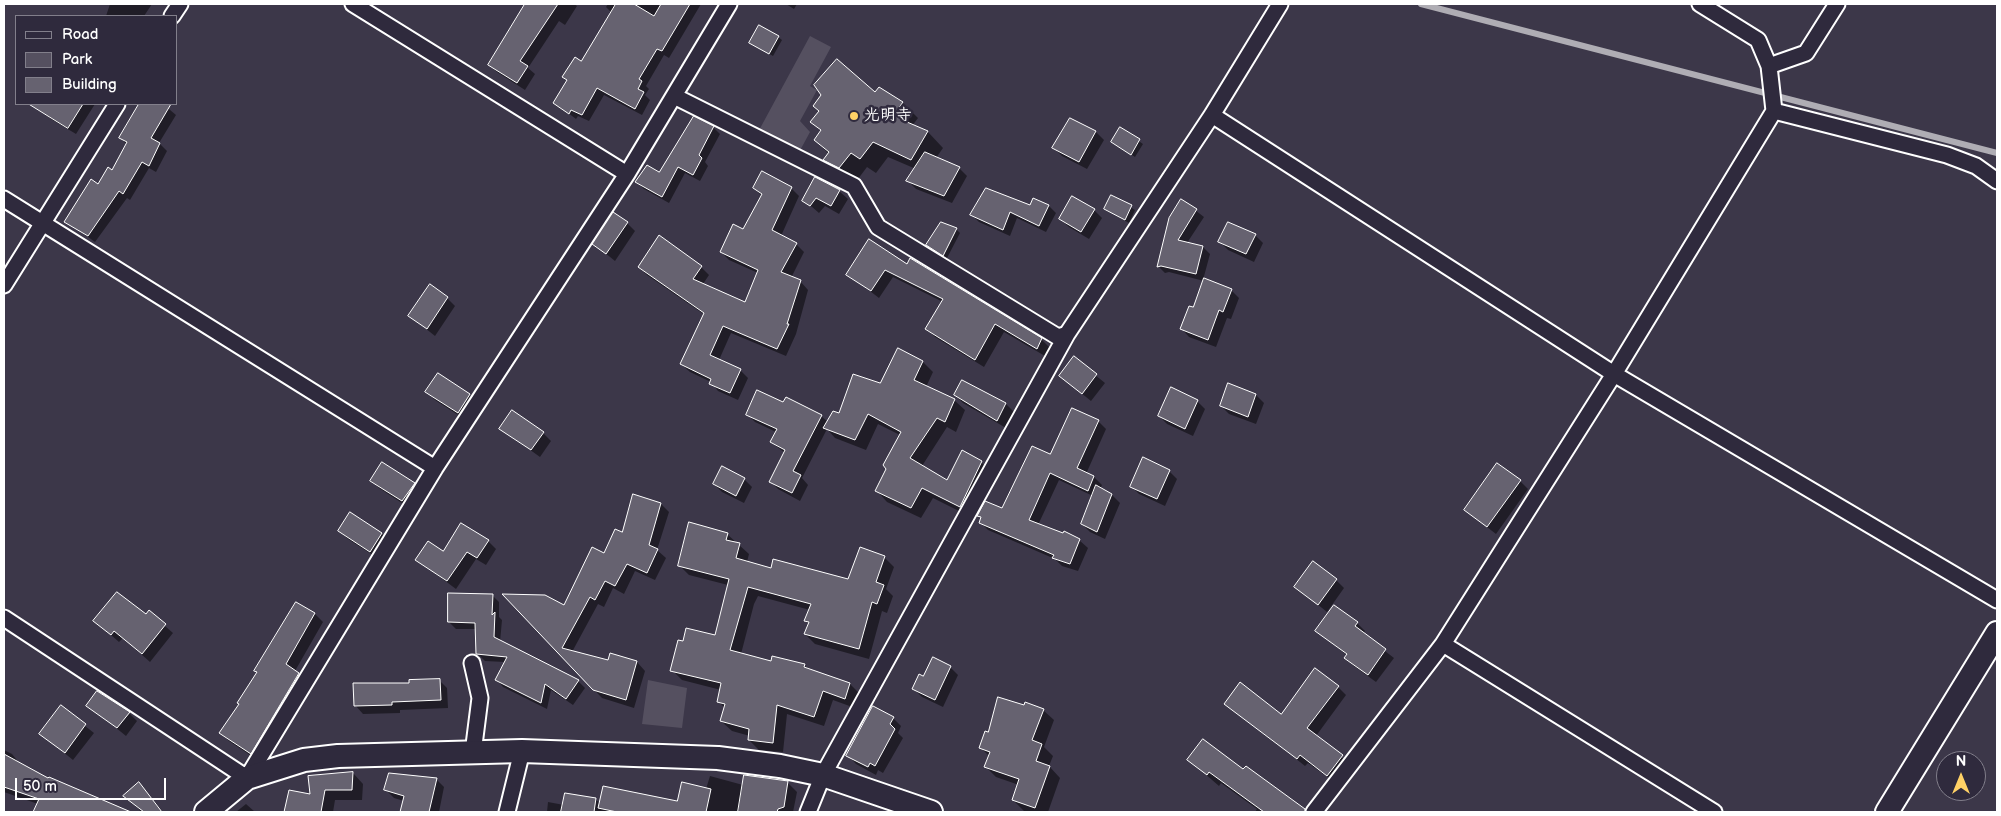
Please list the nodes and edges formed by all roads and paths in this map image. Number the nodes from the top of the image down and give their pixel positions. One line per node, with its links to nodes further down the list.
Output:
1 (180, 4): 7 (street)
2 (353, 4): 13 (street)
3 (729, 4): 9 (street)
4 (1280, 4): 12 (street)
5 (1700, 4): 8 (street)
6 (1836, 4): 8 (street)
7 (173, 15)
8 (1769, 66): 11 (street)
9 (674, 96): 13 (street); 18 (street)
10 (116, 105): 16 (street)
11 (1774, 111): 14 (street); 19 (street)
12 (1212, 114): 18 (street); 19 (street)
13 (627, 174): 20 (street)
14 (1997, 181)
15 (4, 199): 16 (street)
16 (43, 222): 17 (street); 20 (street)
17 (4, 285)
18 (1067, 334): 28 (street)
19 (1614, 374): 21 (street); 24 (street)
20 (435, 468): 29 (street)
21 (1997, 600)
22 (4, 618): 29 (street)
23 (1997, 633): 36 (street)
24 (1443, 644): 34 (street); 35 (street)
25 (472, 663): 27 (street)
26 (522, 751): 27 (street); 28 (street); 31 (street)
27 (473, 753): 29 (street)
28 (823, 775): 32 (street); 33 (street)
29 (247, 778): 30 (street)
30 (206, 812)
31 (507, 812)
32 (808, 812)
33 (931, 812)
34 (1314, 812)
35 (1714, 812)
36 (1887, 812)

